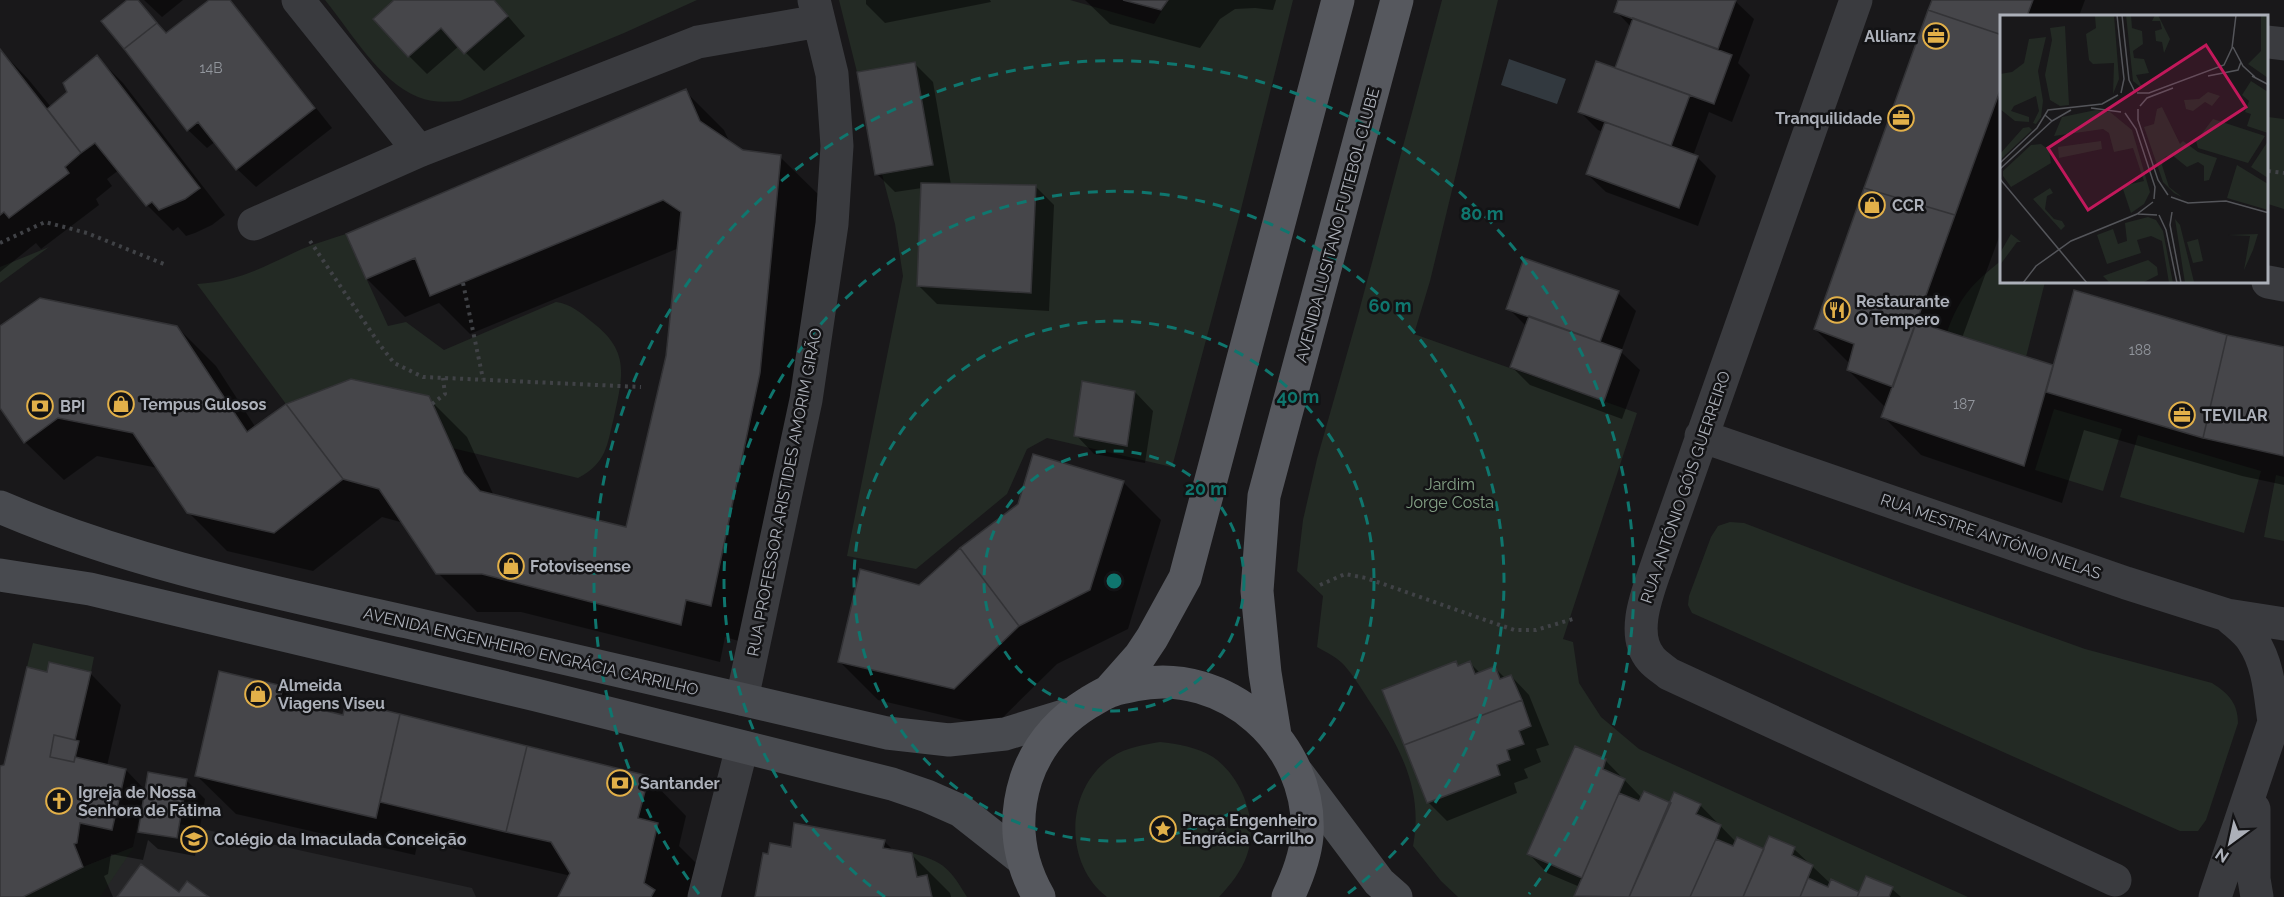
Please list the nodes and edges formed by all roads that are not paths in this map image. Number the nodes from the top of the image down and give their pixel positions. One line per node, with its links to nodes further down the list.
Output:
1 (298, 0): 8 (street)
2 (1338, 0): 17 (main road)
3 (1397, 0): 21 (main road, AVENIDA LUSITANO FUTEBOL CLUBE)
4 (1856, 0): 12 (street, RUA ANTÓNIO GÓIS GUERREIRO)
5 (817, 11): 8 (street); 18 (street, RUA PROFESSOR ARISTIDES AMORIM GIRÃO)
6 (2269, 42): 7 (street)
7 (2284, 44)
8 (419, 151): 9 (street)
9 (254, 224)
10 (2269, 282): 11 (street)
11 (2284, 285)
12 (1701, 436): 15 (street, RUA MESTRE ANTÓNIO NELAS); 25 (street, RUA ANTÓNIO GÓIS GUERREIRO)
13 (0, 507): 18 (main road, AVENIDA ENGENHEIRO ENGRÁCIA CARRILHO)
14 (0, 575): 22 (main road)
15 (2227, 615): 16 (street, RUA MESTRE ANTÓNIO NELAS); 20 (street)
16 (2280, 627)
17 (1109, 691): 19 (main road); 21 (main road)
18 (742, 699): 19 (main road, AVENIDA ENGENHEIRO ENGRÁCIA CARRILHO)
19 (1070, 714): 26 (main road)
20 (2279, 715): 24 (street)
21 (1275, 735): 23 (main road)
22 (742, 747): 26 (main road); 27 (street)
23 (1298, 774): 28 (main road); 29 (main road)
24 (2255, 776): 30 (street); 31 (street)
25 (2115, 880)
26 (1030, 882)
27 (704, 897)
28 (1288, 897)
29 (1396, 897)
30 (2215, 897)
31 (2257, 897)

